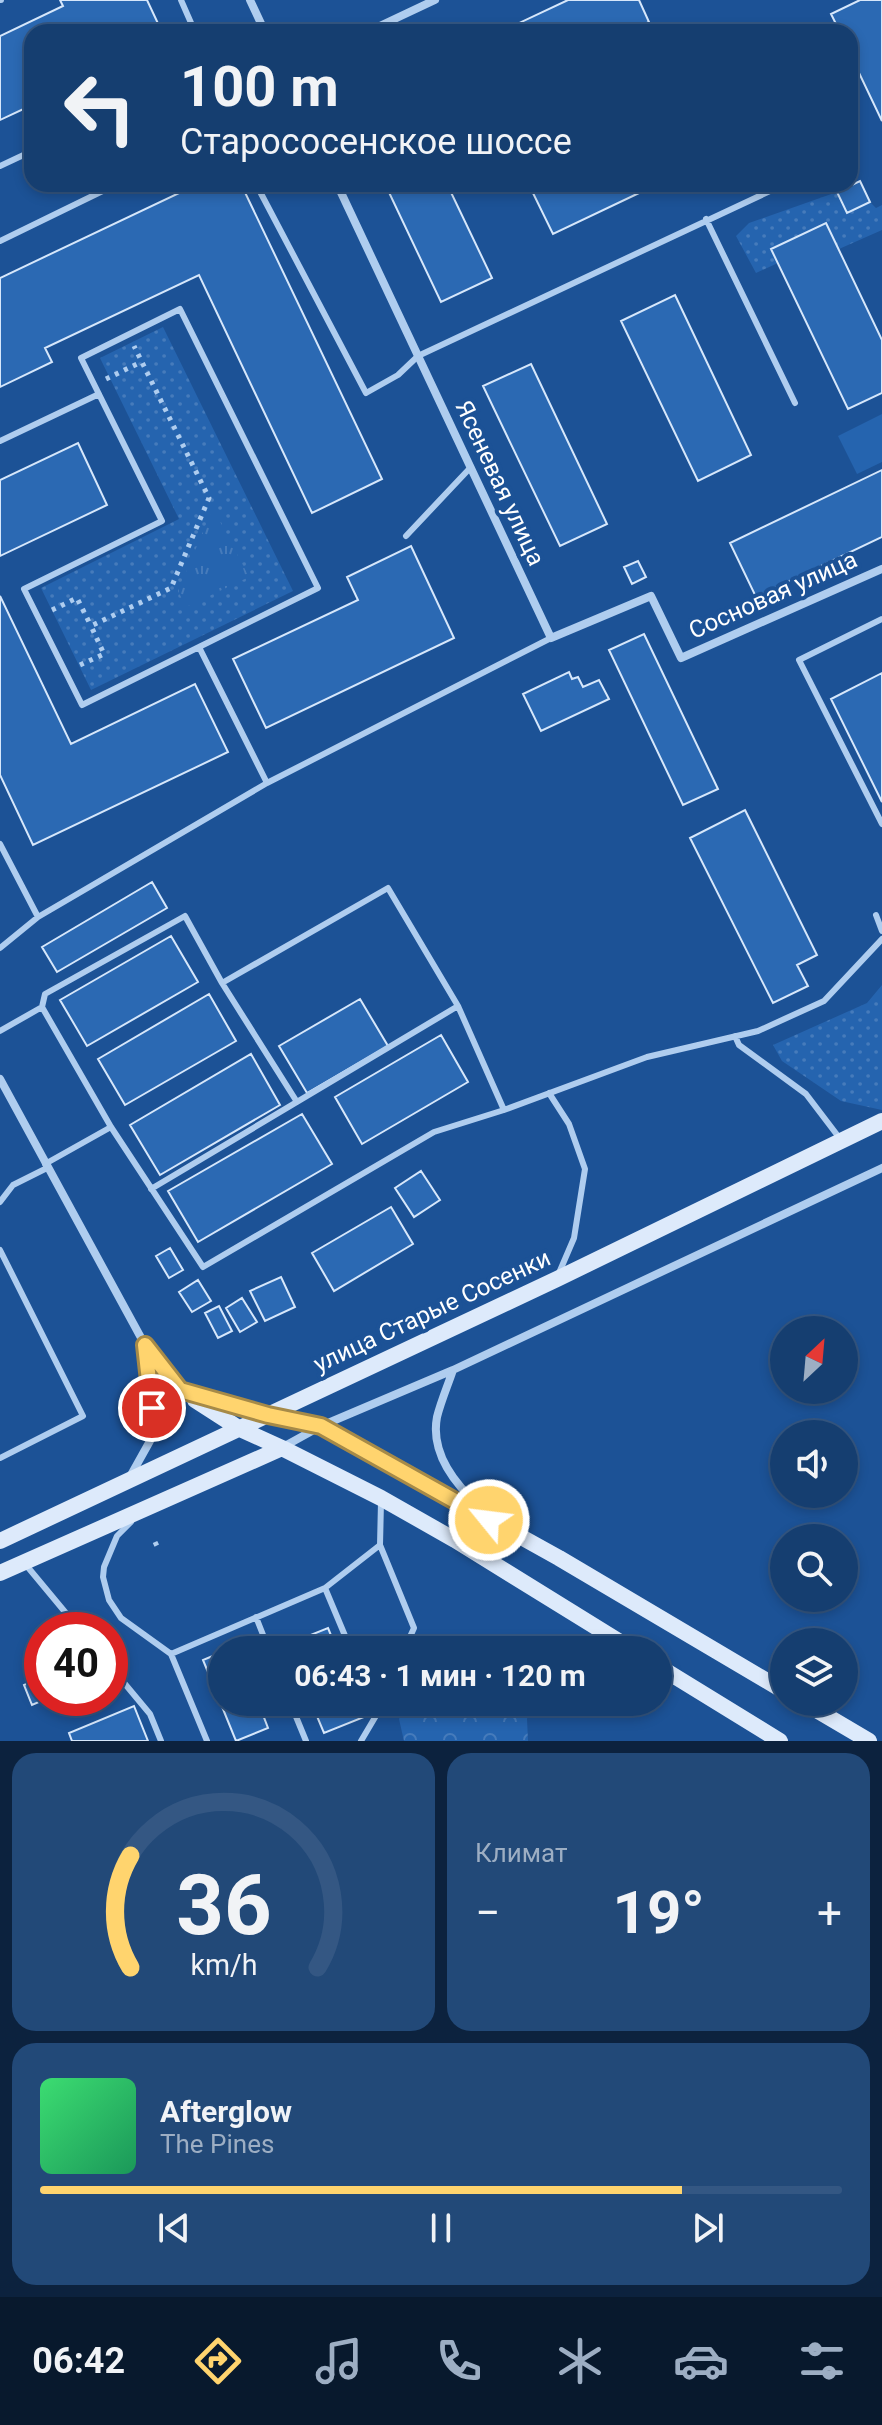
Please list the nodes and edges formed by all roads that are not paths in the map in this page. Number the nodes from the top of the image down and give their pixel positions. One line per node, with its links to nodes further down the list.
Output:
1 (181, 0): 4 (lane)
2 (250, 0): 5 (street)
3 (435, 0): 6 (street)
4 (192, 24)
5 (261, 24)
6 (384, 24)
7 (24, 155): 8 (lane)
8 (0, 166)
9 (101, 192): 14 (lane)
10 (260, 192): 15 (lane)
11 (341, 192): 15 (street, Ясеневая улица)
12 (767, 192): 13 (lane)
13 (706, 219): 15 (lane); 17 (lane)
14 (0, 241)
15 (418, 356): 19 (street, Ясеневая улица)
16 (99, 394): 18 (lane); 24 (lane); 24 (lane)
17 (795, 403)
18 (0, 441)
19 (471, 467): 20 (lane); 23 (street, Ясеневая улица)
20 (406, 536)
21 (882, 569): 23 (street, Сосновая улица)
22 (882, 619): 26 (lane)
23 (551, 638): 25 (lane)
24 (199, 647): 25 (lane)
25 (267, 783): 29 (lane)
26 (882, 824)
27 (0, 844): 29 (lane)
28 (876, 915): 30 (lane)
29 (38, 917): 32 (lane)
30 (882, 931)
31 (882, 939): 37 (lane)
32 (0, 948)
33 (222, 983): 34 (lane); 35 (lane); 40 (lane)
34 (458, 1006): 40 (lane); 41 (lane)
35 (42, 1007): 36 (lane); 43 (lane)
36 (0, 1031)
37 (735, 1036): 39 (lane); 44 (lane)
38 (0, 1079): 45 (street)
39 (549, 1093): 41 (lane); 50 (lane)
40 (297, 1102): 47 (lane)
41 (504, 1110): 47 (lane)
42 (882, 1121): 44 (street, улица Старые Сосенки)
43 (111, 1127): 45 (lane); 47 (lane)
44 (841, 1140): 50 (street, улица Старые Сосенки)
45 (46, 1166): 48 (lane); 51 (street)
46 (882, 1168): 52 (street)
47 (151, 1189)
48 (0, 1202)
49 (0, 1250): 58 (lane)
50 (557, 1279): 54 (street, улица Старые Сосенки)
51 (145, 1345): 53 (street); 59 (street)
52 (453, 1370): 55 (street); 64 (street)
53 (180, 1390): 54 (street); 56 (street)
54 (268, 1415): 55 (street); 56 (street, улица Старые Сосенки)
55 (321, 1426): 57 (street); 64 (street)
56 (240, 1429): 57 (street); 59 (street, улица Старые Сосенки)
57 (282, 1448): 60 (street); 61 (street)
58 (0, 1458)
59 (128, 1482): 62 (street, улица Старые Сосенки)
60 (381, 1498): 63 (lane); 73 (street)
61 (141, 1510): 65 (street); 74 (lane)
62 (0, 1541)
63 (380, 1545): 67 (lane); 72 (lane)
64 (559, 1558): 76 (street)
65 (24, 1562): 66 (street); 68 (lane)
66 (0, 1573)
67 (325, 1588): 69 (lane); 71 (lane)
68 (65, 1612)
69 (256, 1617): 70 (lane); 74 (lane)
70 (263, 1636)
71 (345, 1636)
72 (410, 1636)
73 (610, 1636)
74 (171, 1654): 82 (lane)
75 (672, 1675): 85 (street)
76 (770, 1683)
77 (128, 1688): 81 (lane)
78 (296, 1716): 83 (lane)
79 (376, 1716): 84 (lane)
80 (827, 1716): 86 (street)
81 (161, 1741)
82 (207, 1741)
83 (306, 1741)
84 (361, 1741)
85 (780, 1741)
86 (869, 1741)

